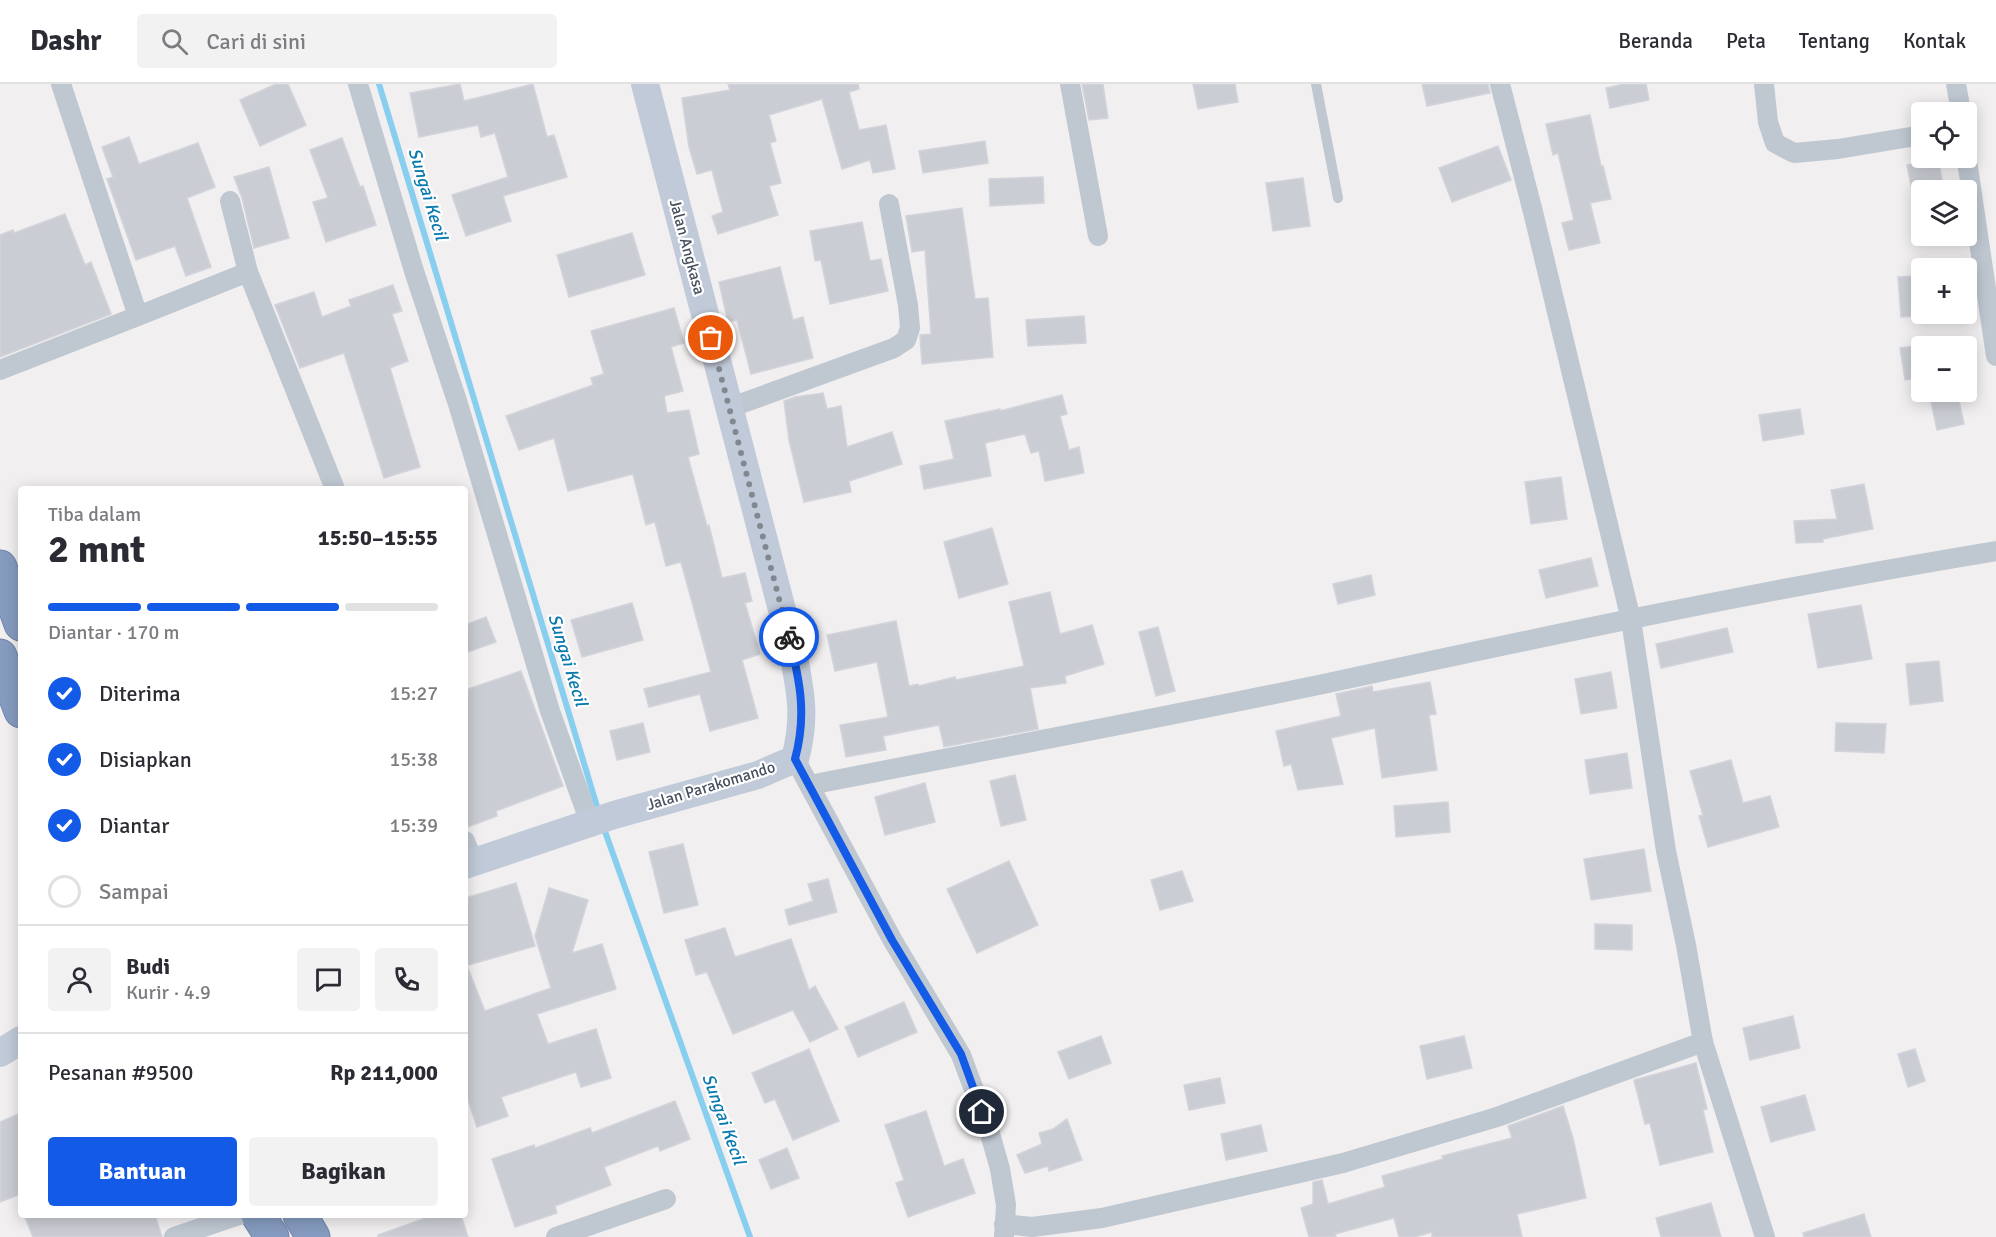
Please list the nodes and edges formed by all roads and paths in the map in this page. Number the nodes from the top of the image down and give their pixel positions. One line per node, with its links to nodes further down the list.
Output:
1 (61, 84): 17 (street)
2 (358, 84): 30 (street)
3 (645, 84): 20 (street, Jalan Angkasa)
4 (1070, 84): 15 (street)
5 (1316, 84): 12 (lane)
6 (1500, 84): 25 (street)
7 (1764, 84): 10 (street)
8 (1956, 84): 9 (street)
9 (1959, 102)
10 (1911, 137)
11 (1968, 168): 18 (street)
12 (1338, 198)
13 (230, 201): 16 (street)
14 (889, 204): 20 (street)
15 (1098, 236)
16 (248, 272): 17 (street); 21 (street)
17 (138, 316): 19 (street)
18 (1996, 356)
19 (0, 370)
20 (729, 408): 28 (street, Jalan Angkasa)
21 (334, 486)
22 (1996, 550): 25 (street)
23 (0, 567): 24 (highway)
24 (18, 616)
25 (1631, 620): 29 (street); 33 (street)
26 (2, 670): 27 (highway)
27 (18, 705)
28 (795, 759): 29 (street, Jalan Parakomando); 30 (street, Jalan Parakomando)
29 (810, 785): 41 (street, Jalan Parakomando)
30 (600, 819): 31 (street, Jalan Parakomando)
31 (468, 856)
32 (18, 1042): 34 (street)
33 (1702, 1042): 41 (street); 46 (street)
34 (0, 1053)
35 (18, 1063): 36 (street)
36 (0, 1067)
37 (666, 1199): 45 (street)
38 (230, 1218): 42 (street)
39 (260, 1218): 43 (highway)
40 (302, 1218): 44 (highway)
41 (1004, 1231)
42 (174, 1237)
43 (272, 1237)
44 (313, 1237)
45 (556, 1237)
46 (1765, 1237)

